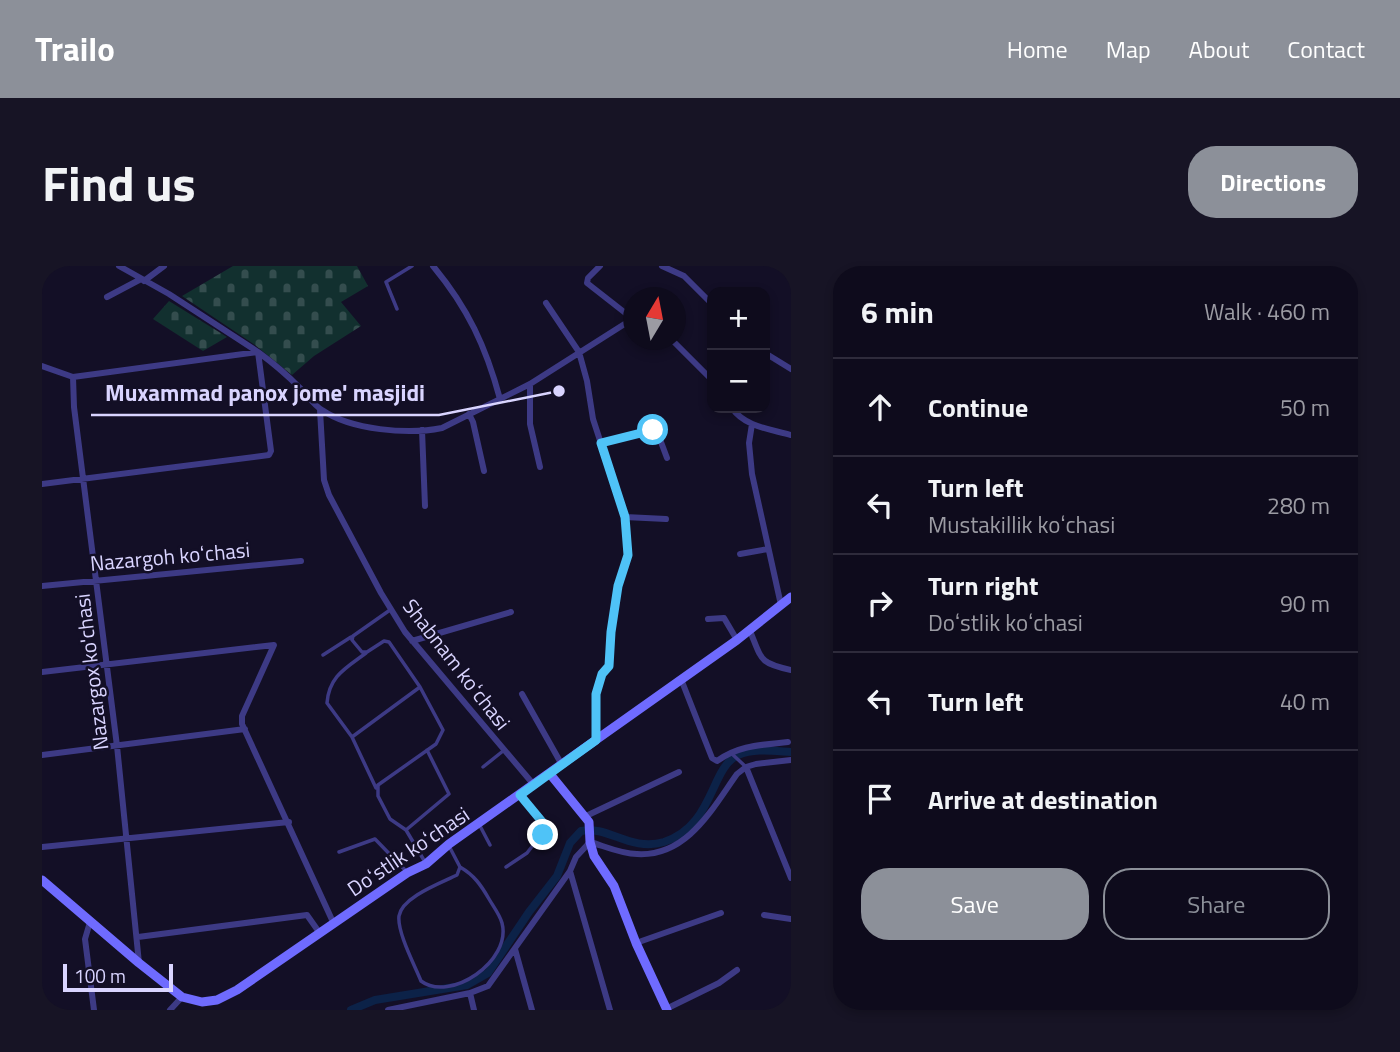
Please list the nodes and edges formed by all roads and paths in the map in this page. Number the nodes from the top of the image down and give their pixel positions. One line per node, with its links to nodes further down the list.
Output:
1 (119, 266): 7 (street)
2 (164, 266): 7 (street)
3 (412, 266): 11 (lane)
4 (433, 266): 23 (street)
5 (600, 266): 12 (street)
6 (662, 266): 9 (street)
7 (142, 280): 8 (street); 15 (street)
8 (107, 297)
9 (707, 298)
10 (547, 303): 16 (street)
11 (397, 309)
12 (623, 311)
13 (623, 325): 16 (street)
14 (682, 350): 20 (street)
15 (258, 352): 21 (street); 24 (street); 34 (street)
16 (579, 352): 22 (street); 30 (street)
17 (770, 356): 19 (street)
18 (42, 366): 21 (street)
19 (791, 369)
20 (707, 375)
21 (73, 377): 34 (street, Nazargox ko'chasi)
22 (530, 384): 23 (street); 32 (street)
23 (500, 399): 26 (street)
24 (320, 410): 28 (street); 46 (street, Shabnam koʻchasi)
25 (736, 413): 27 (street)
26 (469, 414): 28 (street); 33 (street)
27 (752, 424): 29 (street); 39 (street)
28 (422, 430): 36 (street)
29 (791, 435)
30 (601, 443): 31 (street); 37 (street)
31 (667, 458)
32 (540, 467)
33 (484, 471)
34 (85, 480): 35 (street); 42 (street, Nazargox ko'chasi)
35 (42, 484)
36 (425, 506)
37 (625, 517): 38 (street); 63 (street)
38 (666, 519)
39 (768, 549): 40 (street); 45 (street)
40 (740, 554)
41 (301, 561): 42 (street, Nazargoh koʻchasi)
42 (98, 580): 43 (street, Nazargoh koʻchasi); 55 (street, Nazargox ko'chasi)
43 (42, 586)
44 (791, 597): 45 (street, Doʻstlik koʻchasi)
45 (781, 605): 49 (street, Doʻstlik koʻchasi)
46 (391, 609): 50 (lane); 52 (street, Shabnam koʻchasi)
47 (511, 612): 52 (street)
48 (708, 618): 51 (street)
49 (750, 631): 51 (street, Doʻstlik koʻchasi); 56 (street)
50 (353, 636): 53 (lane); 54 (lane)
51 (737, 640): 58 (street, Doʻstlik koʻchasi)
52 (412, 641): 67 (street, Shabnam koʻchasi)
53 (367, 652): 59 (lane); 62 (lane)
54 (323, 655)
55 (108, 665): 57 (street); 61 (street); 65 (street, Nazargox ko'chasi)
56 (791, 670)
57 (42, 672)
58 (681, 679): 63 (street, Doʻstlik koʻchasi); 68 (street)
59 (420, 687): 62 (lane); 66 (lane)
60 (522, 694): 71 (street)
61 (245, 729): 65 (street); 80 (street)
62 (352, 737): 77 (lane)
63 (596, 740): 71 (street, Doʻstlik koʻchasi)
64 (788, 743): 68 (street)
65 (117, 746): 69 (street); 83 (street, Nazargox ko'chasi)
66 (427, 750): 77 (lane); 82 (lane)
67 (503, 751): 73 (lane); 76 (street, Shabnam koʻchasi)
68 (731, 753): 72 (lane)
69 (42, 755)
70 (791, 760): 72 (street)
71 (562, 765): 75 (street, Doʻstlik koʻchasi)
72 (744, 765): 84 (street); 94 (street)
73 (484, 767)
74 (679, 772): 79 (street)
75 (550, 774): 76 (street, Doʻstlik koʻchasi); 79 (street)
76 (534, 785): 78 (street, Doʻstlik koʻchasi)
77 (377, 790): 82 (lane)
78 (520, 795): 81 (street, Doʻstlik koʻchasi); 91 (lane)
79 (587, 819): 84 (street)
80 (289, 822): 83 (street); 100 (street)
81 (480, 824): 85 (street, Doʻstlik koʻchasi); 86 (lane)
82 (406, 830): 89 (lane)
83 (127, 838): 87 (street); 102 (street, Nazargox ko'chasi)
84 (590, 839): 92 (street); 103 (street)
85 (449, 844): 89 (street, Doʻstlik koʻchasi); 90 (lane)
86 (490, 845)
87 (42, 847)
88 (339, 852): 93 (lane)
89 (426, 864): 93 (street, Doʻstlik koʻchasi)
90 (460, 867): 90 (lane)
91 (506, 867)
92 (570, 871): 104 (street); 116 (street)
93 (407, 873): 100 (street, Doʻstlik koʻchasi)
94 (791, 878)
95 (42, 880): 99 (street)
96 (721, 913): 103 (street)
97 (764, 915): 98 (street)
98 (791, 919)
99 (90, 922): 105 (street); 112 (street)
100 (334, 922): 101 (street, Doʻstlik koʻchasi)
101 (319, 932): 102 (street); 108 (street, Doʻstlik koʻchasi)
102 (138, 937): 105 (street, Nazargox ko'chasi)
103 (636, 943): 111 (street)
104 (515, 949): 107 (street); 115 (street)
105 (139, 963): 108 (street)
106 (737, 970): 111 (street)
107 (470, 993): 109 (street); 114 (street)
108 (182, 997): 110 (street)
109 (412, 1007): 113 (street)
110 (174, 1009)
111 (666, 1009)
112 (94, 1010)
113 (388, 1010)
114 (474, 1010)
115 (532, 1010)
116 (611, 1010)

